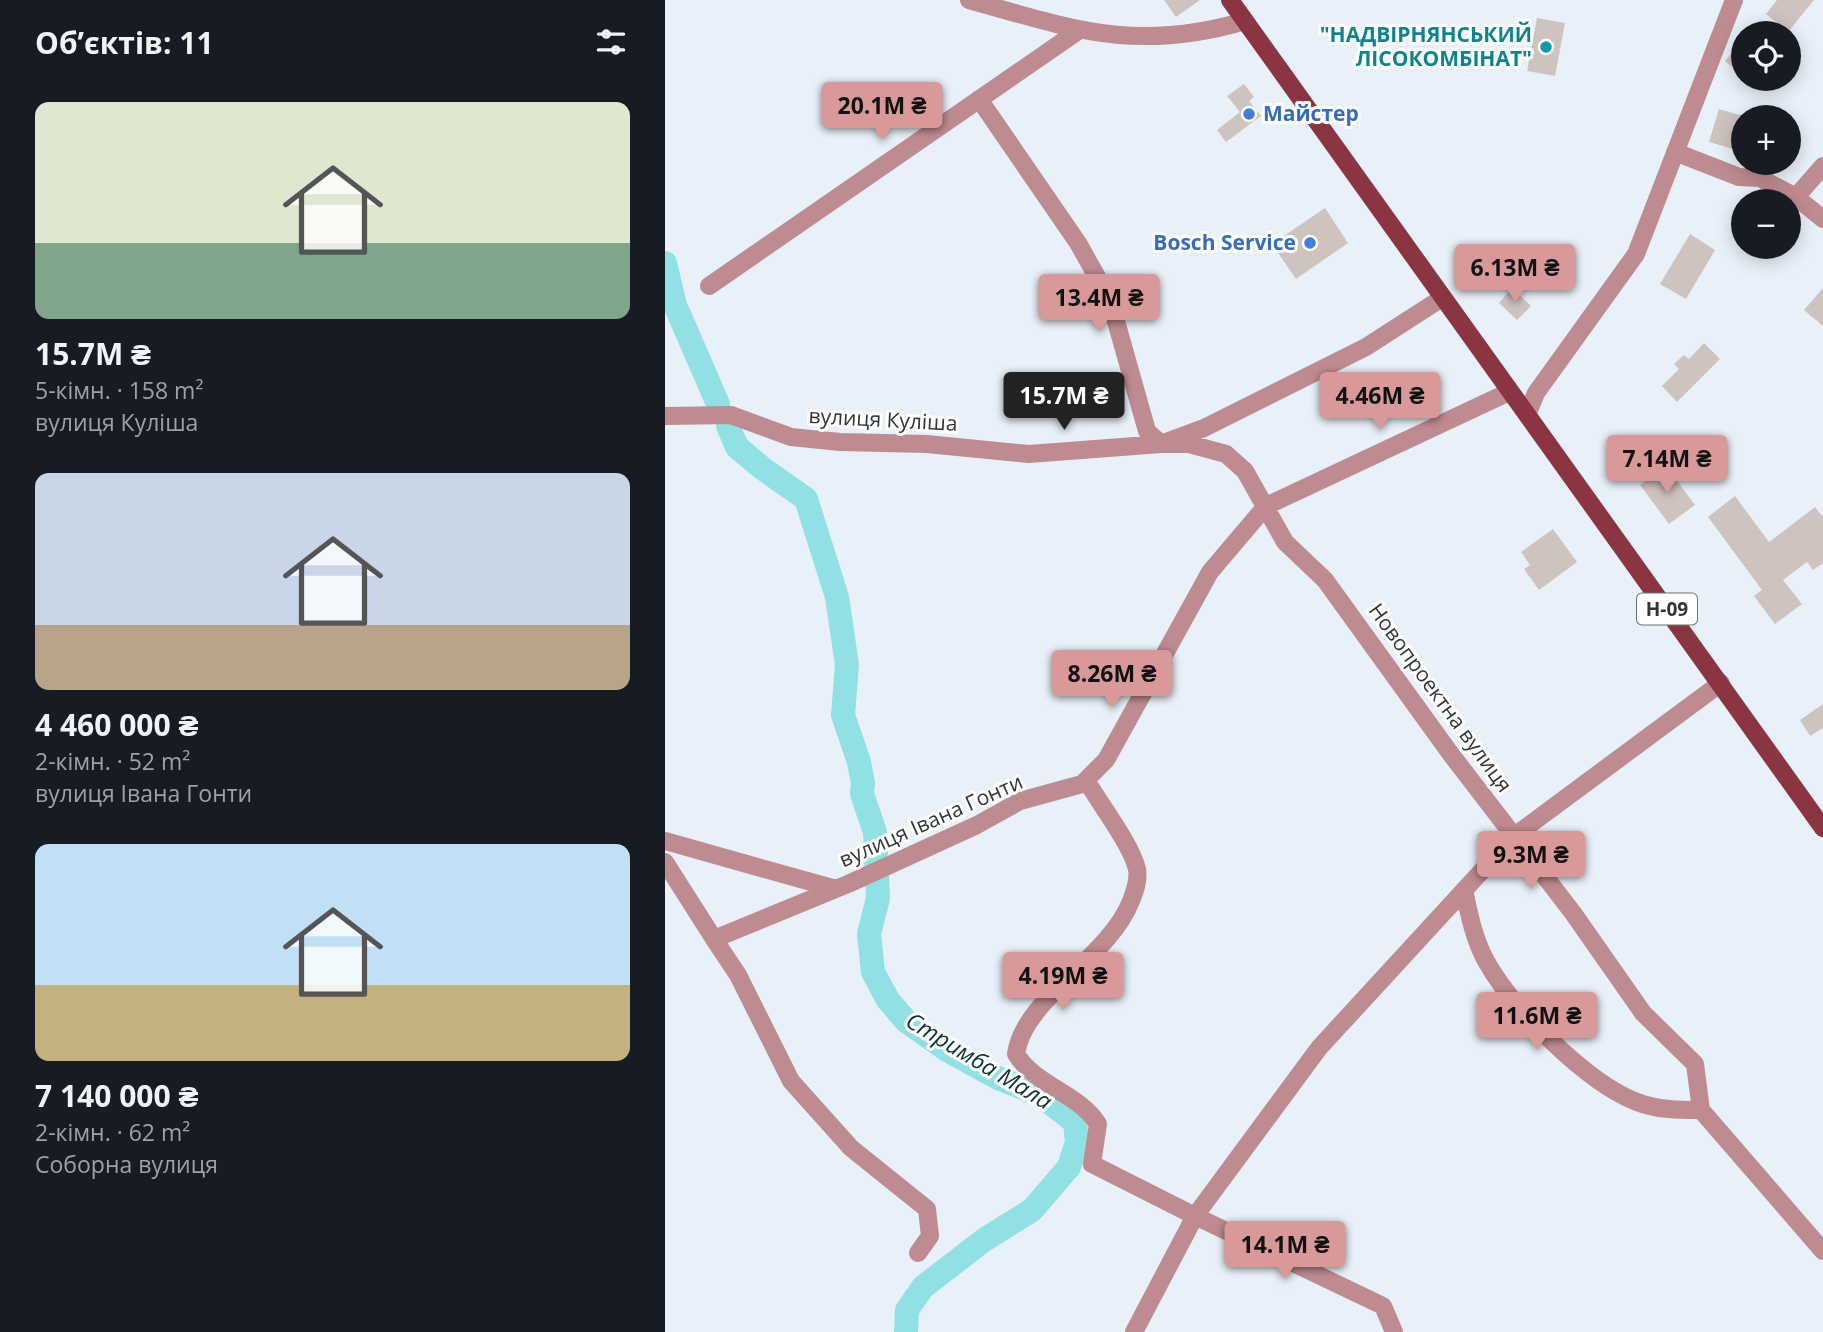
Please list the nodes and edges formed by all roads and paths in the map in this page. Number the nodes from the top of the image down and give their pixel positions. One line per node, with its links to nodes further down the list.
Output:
1 (969, 0): 5 (street)
2 (1230, 0): 4 (main road, Н-09)
3 (1734, 0): 7 (street)
4 (1245, 21): 5 (street); 14 (main road, Н-09)
5 (1078, 31): 6 (street)
6 (979, 99): 13 (street); 18 (street)
7 (1675, 152): 9 (street); 16 (street)
8 (1823, 166): 10 (street)
9 (1780, 189)
10 (1801, 192)
11 (1801, 202): 12 (street)
12 (1823, 219)
13 (709, 286)
14 (1442, 298): 15 (main road, Н-09); 18 (street, вулиця Куліша)
15 (1509, 391): 16 (main road, Н-09); 19 (street, вулиця Івана Гонти)
16 (1527, 415): 20 (main road, Н-09)
17 (665, 416): 18 (street, вулиця Куліша)
18 (1161, 444): 19 (street, Новопроектна вулиця)
19 (1266, 506): 21 (street, вулиця Івана Гонти); 23 (street, Новопроектна вулиця)
20 (1721, 683): 22 (main road, Н-09); 23 (street)
21 (1086, 780): 26 (street, вулиця Івана Гонти); 30 (street)
22 (1823, 828)
23 (1513, 837): 27 (street); 29 (street, Новопроектна вулиця)
24 (665, 841): 26 (street)
25 (665, 862): 28 (street)
26 (842, 886): 28 (street, вулиця Івана Гонти)
27 (1464, 890): 29 (street); 30 (street)
28 (714, 939): 32 (street)
29 (1700, 1110): 31 (street)
30 (1195, 1216): 33 (street); 34 (street)
31 (1823, 1251)
32 (918, 1253)
33 (1134, 1332)
34 (1394, 1332)

